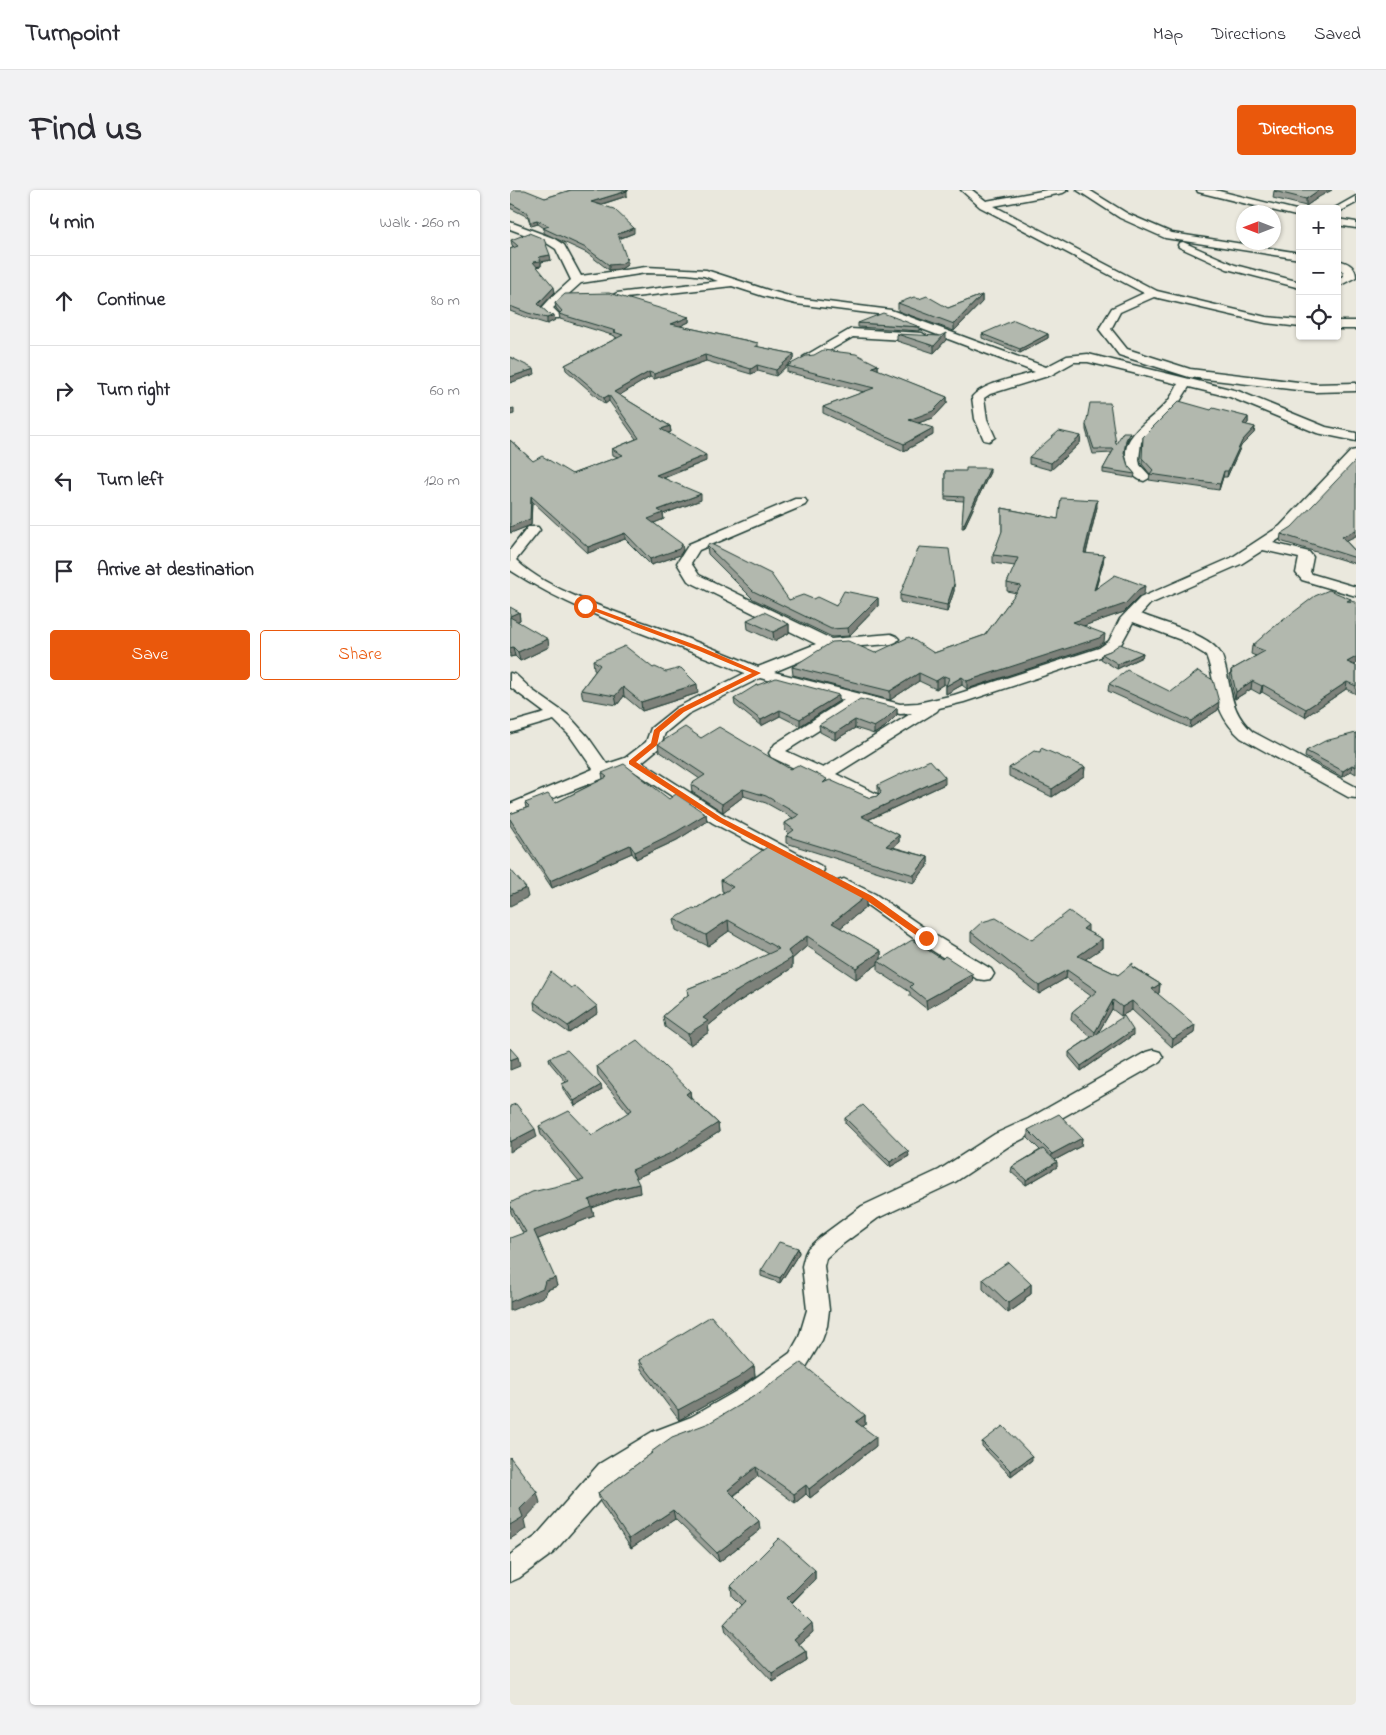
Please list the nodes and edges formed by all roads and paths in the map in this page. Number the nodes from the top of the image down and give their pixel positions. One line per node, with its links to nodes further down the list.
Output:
1 (966, 190): 6 (street)
2 (1063, 190): 6 (street)
3 (1082, 190): 12 (street)
4 (1202, 190): 8 (street)
5 (1356, 198): 7 (street)
6 (984, 205): 19 (street)
7 (1341, 207)
8 (1296, 213)
9 (1341, 223): 10 (street)
10 (1356, 225)
11 (510, 226): 15 (street)
12 (1169, 236): 13 (street); 18 (street)
13 (1296, 255)
14 (1341, 264): 16 (street)
15 (577, 280): 17 (street); 21 (street)
16 (1341, 282)
17 (736, 283): 20 (street); 25 (street)
18 (1296, 284)
19 (1154, 293): 22 (street); 29 (street)
20 (616, 296)
21 (555, 316)
22 (1296, 324)
23 (1356, 324): 24 (street)
24 (1341, 325)
25 (956, 338): 26 (street); 27 (street)
26 (809, 358)
27 (1046, 372): 28 (street); 30 (street)
28 (1184, 382): 31 (street); 33 (street)
29 (1356, 387)
30 (989, 436)
31 (1356, 437)
32 (1356, 454): 36 (street)
33 (1144, 476)
34 (800, 502): 41 (street)
35 (533, 530): 37 (street)
36 (1261, 545): 38 (street); 39 (street)
37 (510, 560): 42 (street)
38 (1356, 592)
39 (1131, 616): 45 (street); 51 (street)
40 (891, 639): 41 (street)
41 (829, 644): 42 (street)
42 (758, 673): 44 (street); 48 (street)
43 (510, 678): 46 (street)
44 (856, 699): 45 (street); 50 (street)
45 (934, 705): 50 (street)
46 (557, 714): 47 (street); 49 (street)
47 (510, 728)
48 (631, 762): 49 (street); 54 (street)
49 (603, 771): 53 (street)
50 (828, 777): 52 (street)
51 (1354, 793)
52 (871, 798)
53 (510, 810)
54 (984, 974)
55 (1154, 1057): 56 (street)
56 (510, 1570)

